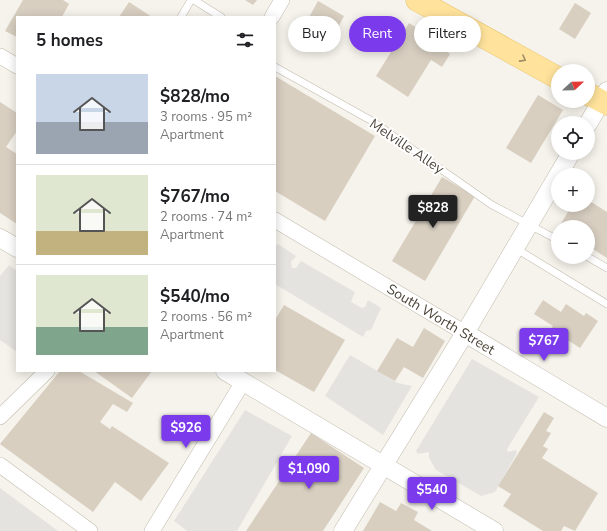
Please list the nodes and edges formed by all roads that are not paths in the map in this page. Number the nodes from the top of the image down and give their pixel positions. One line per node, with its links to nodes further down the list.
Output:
1 (192, 0): 4 (lane); 5 (lane)
2 (282, 0): 6 (street)
3 (417, 0): 10 (main road, one-way to 10)
4 (182, 16)
5 (219, 16)
6 (273, 16)
7 (0, 56): 8 (street)
8 (16, 65)
9 (276, 68): 15 (lane, Melville Alley)
10 (551, 74)
11 (601, 98): 12 (street)
12 (592, 116)
13 (566, 160): 15 (street)
14 (276, 221): 23 (street, South Worth Street)
15 (528, 223): 16 (lane, Melville Alley); 19 (street)
16 (551, 236)
17 (0, 238): 18 (street)
18 (16, 247)
19 (515, 248): 22 (lane); 23 (street)
20 (595, 261): 21 (lane)
21 (607, 268)
22 (607, 304)
23 (465, 333): 28 (street, South Worth Street); 30 (street)
24 (46, 372): 27 (street)
25 (227, 372): 26 (street)
26 (243, 382): 30 (street); 32 (street)
27 (0, 417)
28 (607, 418)
29 (0, 465): 31 (street)
30 (385, 465): 33 (street); 34 (street)
31 (90, 531)
32 (152, 531)
33 (343, 531)
34 (494, 531)

